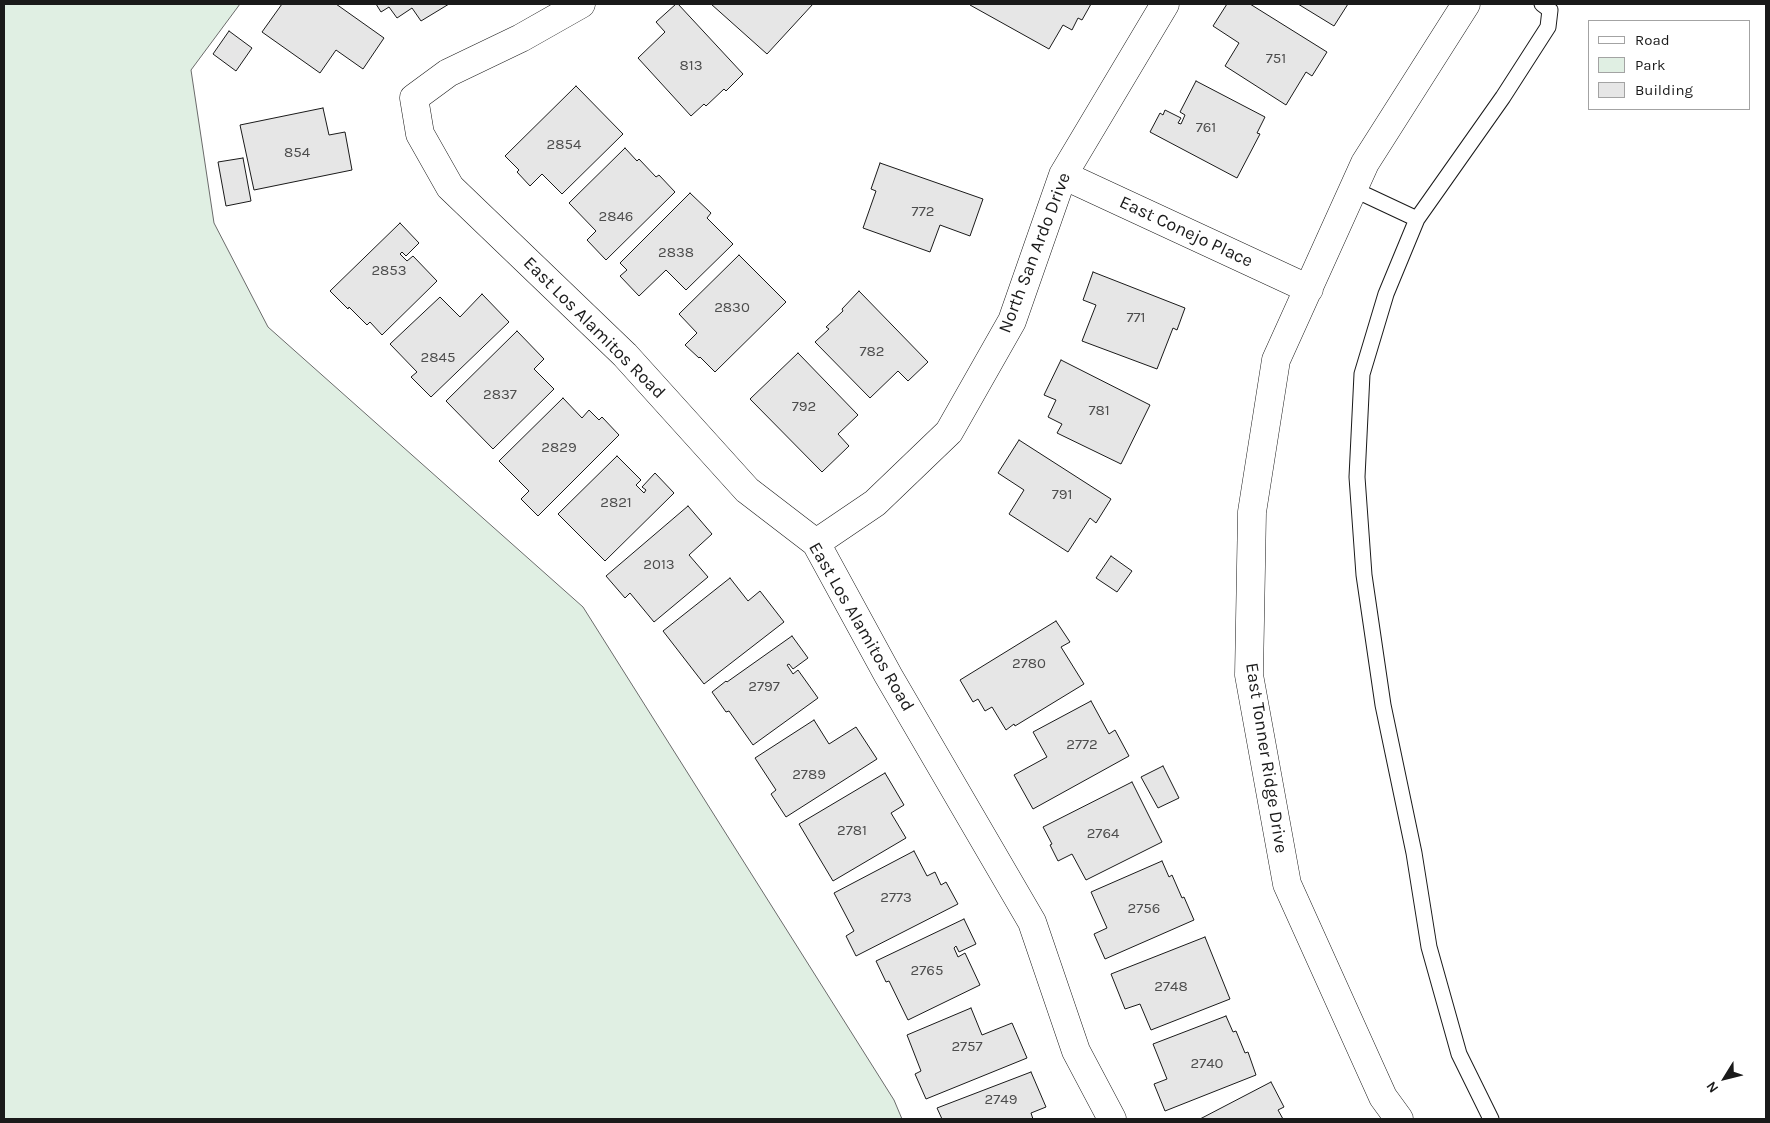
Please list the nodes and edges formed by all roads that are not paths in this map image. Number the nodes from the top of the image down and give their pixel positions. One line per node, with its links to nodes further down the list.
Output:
1 (581, 4): 9 (street, East Los Alamitos Road)
2 (1164, 4): 5 (street, North San Ardo Drive)
3 (1466, 4): 6 (street, East Tonner Ridge Drive)
4 (1542, 4): 7 (lane)
5 (1063, 175): 8 (street, East Conejo Place); 9 (street, North San Ardo Drive)
6 (1353, 189): 7 (lane); 8 (street, East Tonner Ridge Drive)
7 (1417, 219): 12 (lane)
8 (1309, 289): 11 (street, East Tonner Ridge Drive)
9 (816, 543): 10 (street, East Los Alamitos Road)
10 (1112, 1119)
11 (1399, 1119)
12 (1491, 1119)

